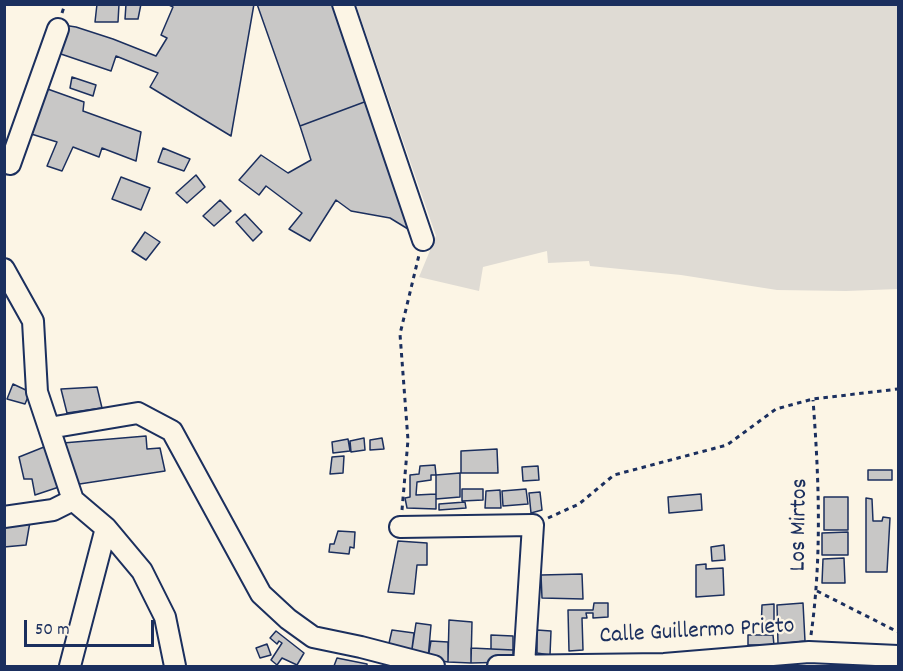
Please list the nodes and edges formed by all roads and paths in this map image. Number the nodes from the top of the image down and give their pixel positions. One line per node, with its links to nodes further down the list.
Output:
1 (343, 4): 4 (street)
2 (58, 29): 3 (street)
3 (7, 162)
4 (423, 240): 12 (path)
5 (4, 269): 8 (street)
6 (898, 389): 7 (path)
7 (813, 399): 11 (path); 14 (path, Los Mirtos)
8 (49, 428): 9 (street); 21 (street)
9 (73, 500): 10 (street); 13 (street)
10 (4, 517)
11 (533, 525): 12 (street); 18 (street)
12 (400, 527)
13 (106, 528): 19 (street); 20 (street)
14 (817, 591): 15 (path); 16 (path, Los Mirtos)
15 (898, 632)
16 (808, 652): 17 (street, Calle Guillermo Prieto); 18 (street, Calle Guillermo Prieto)
17 (898, 656)
18 (524, 665): 22 (street, Calle Guillermo Prieto)
19 (70, 666)
20 (175, 666)
21 (434, 666)
22 (498, 666)

